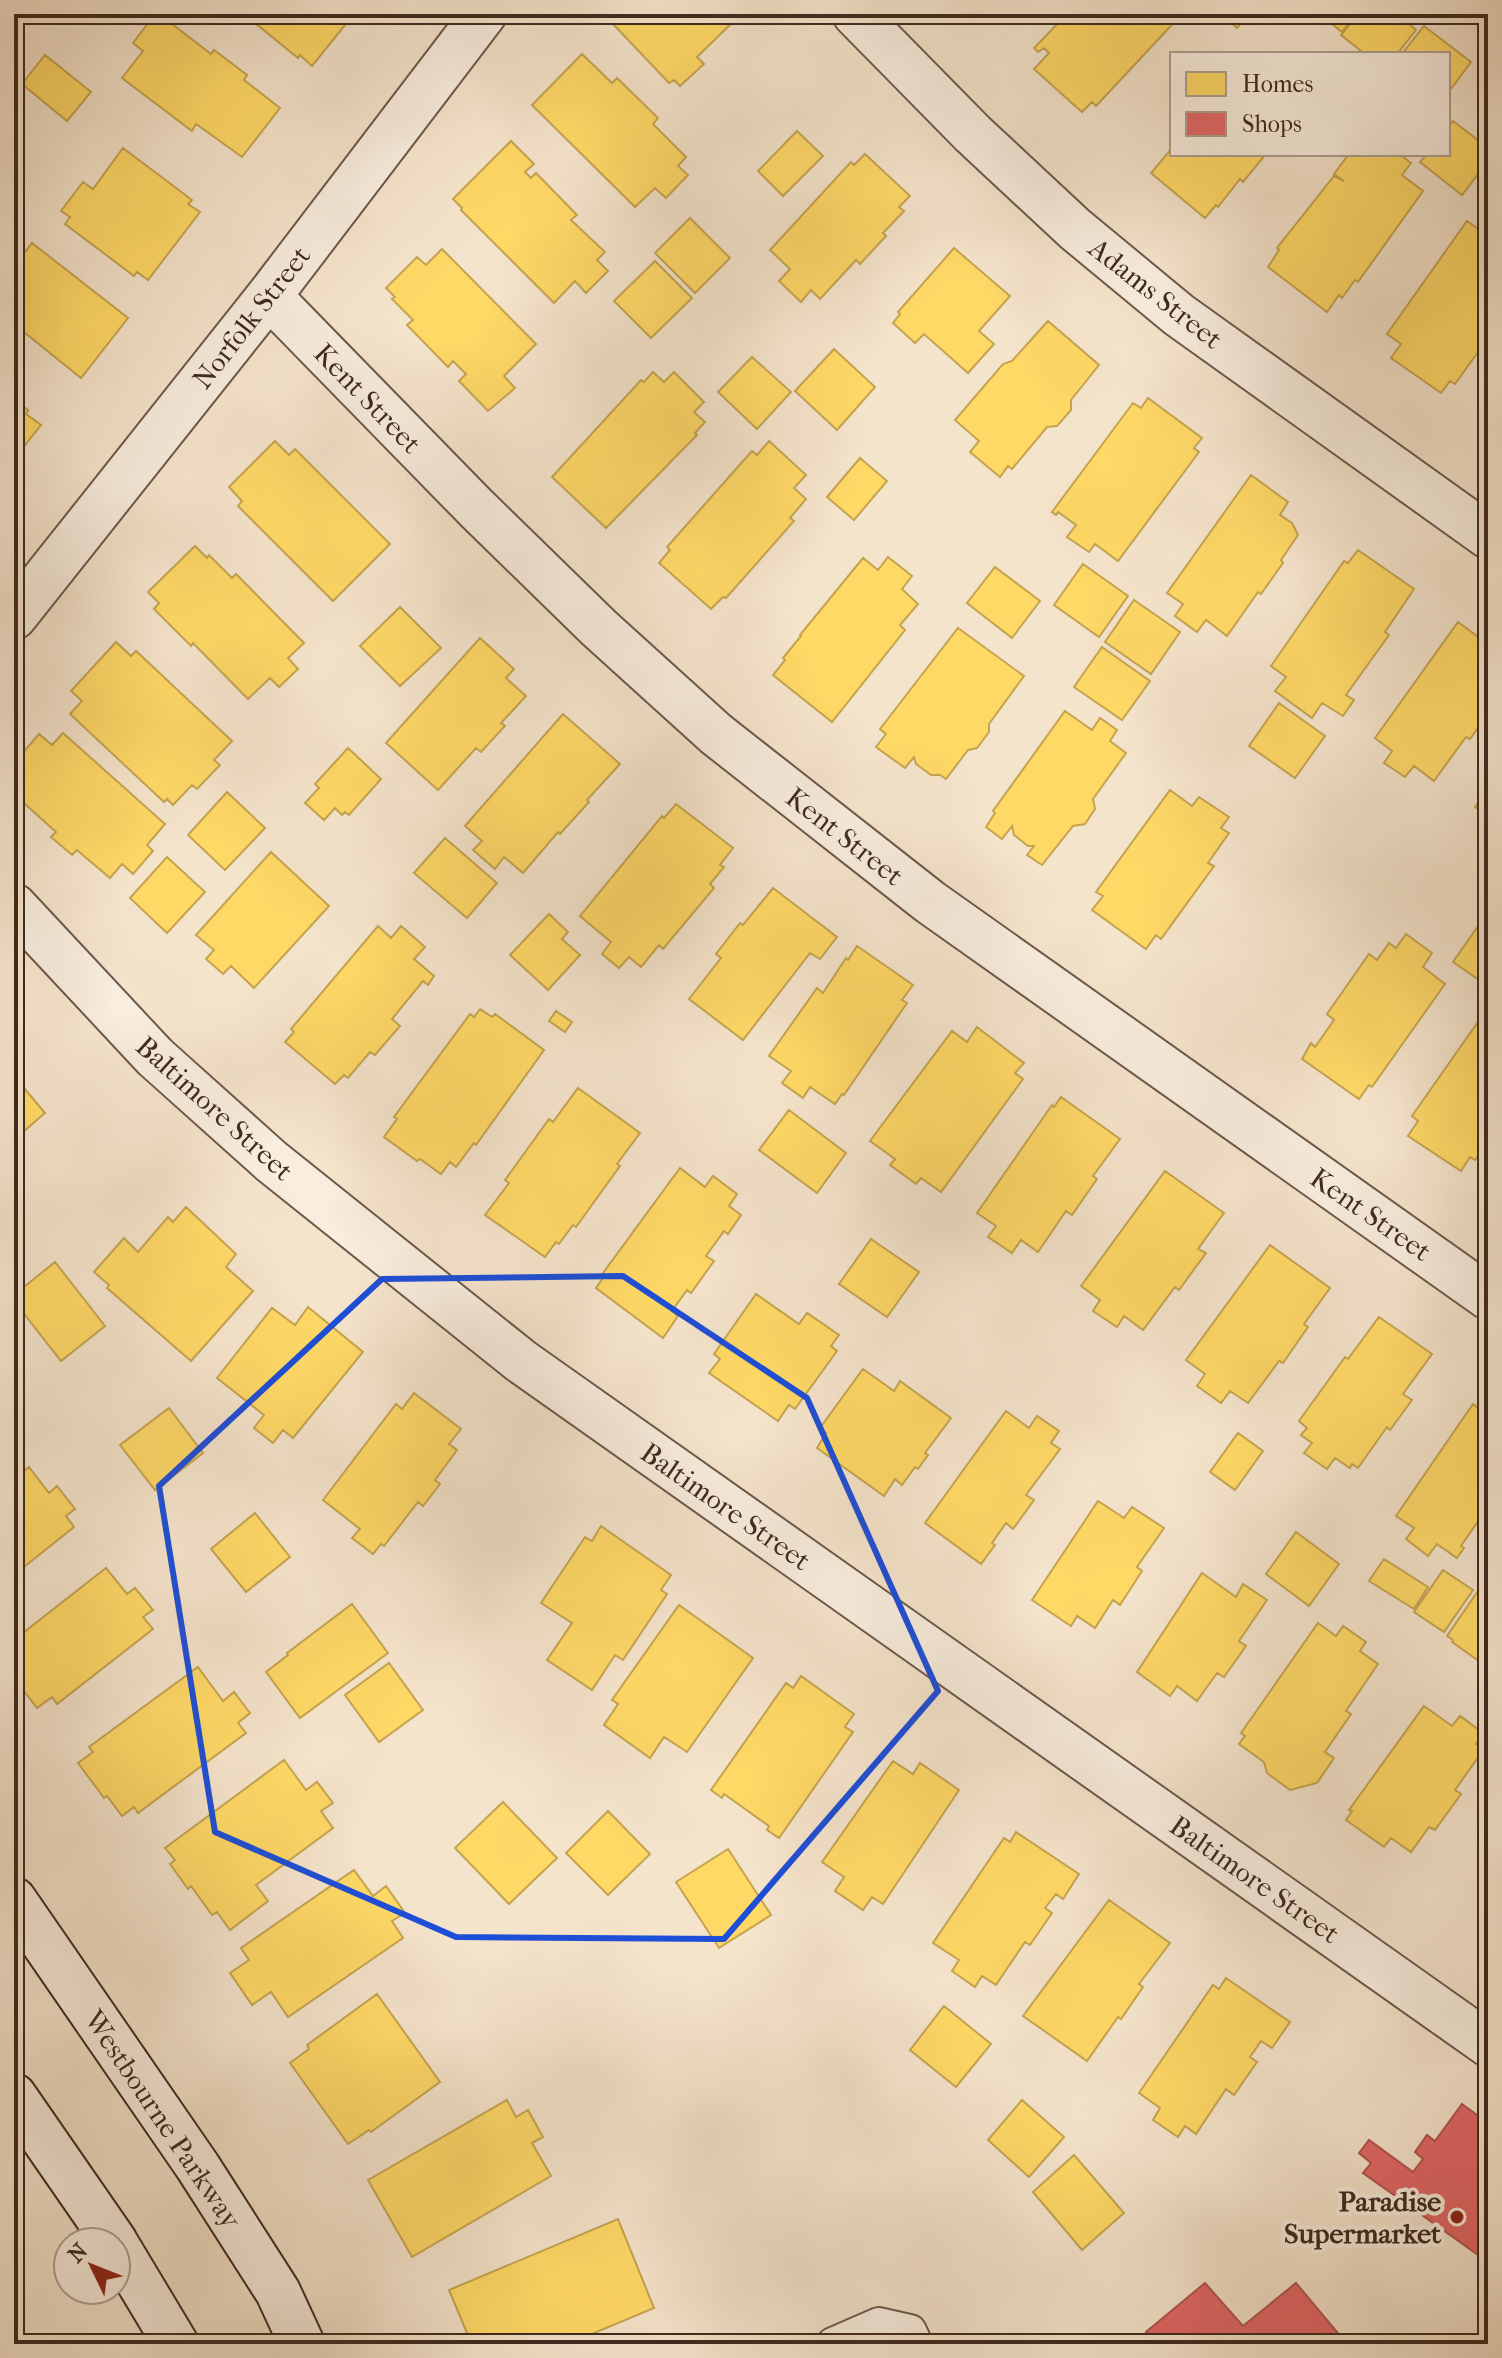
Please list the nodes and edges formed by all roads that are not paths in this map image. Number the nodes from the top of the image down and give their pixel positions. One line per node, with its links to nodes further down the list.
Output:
1 (484, 14): 3 (street, Norfolk Street)
2 (855, 14): 4 (street, Adams Street)
3 (269, 296): 5 (street, Norfolk Street); 7 (street, Kent Street)
4 (1488, 536)
5 (14, 617)
6 (14, 906): 9 (street, Baltimore Street)
7 (1488, 1297)
8 (20, 1921): 14 (street, Westbourne Parkway)
9 (1488, 2044)
10 (14, 2096): 11 (street)
11 (103, 2226)
12 (132, 2271): 13 (street)
13 (176, 2344)
14 (302, 2344)
15 (833, 2344): 16 (lane)
16 (916, 2344)

